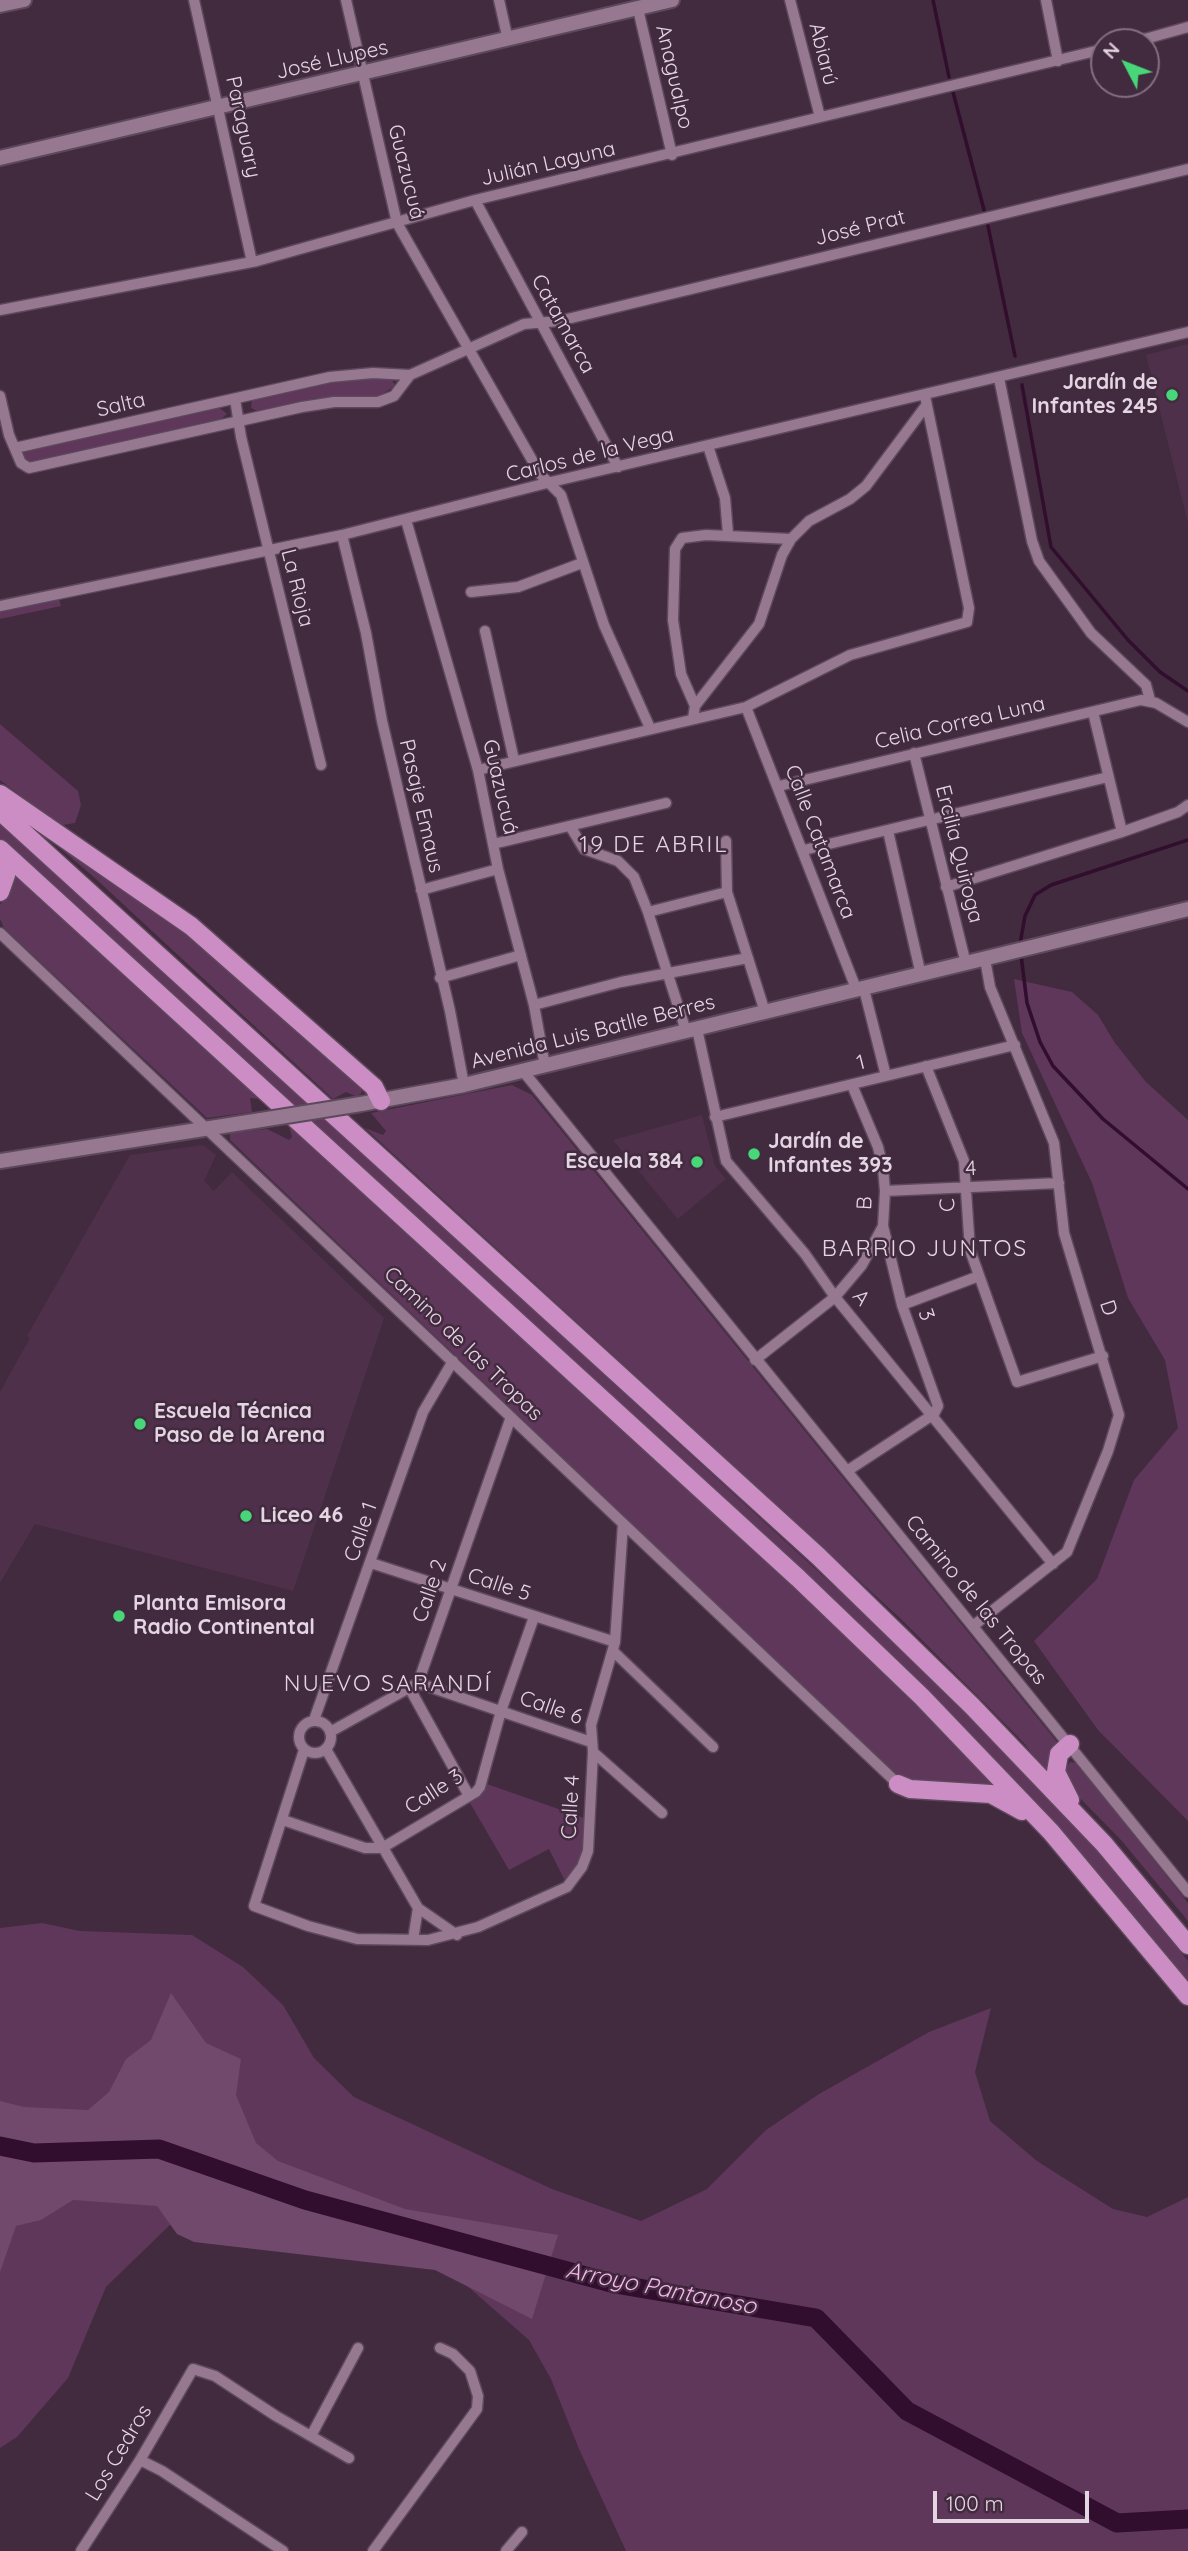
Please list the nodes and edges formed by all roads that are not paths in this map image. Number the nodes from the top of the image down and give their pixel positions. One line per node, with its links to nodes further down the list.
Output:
1 (24, 0): 9 (main road)
2 (194, 0): 17 (street, Paraguary)
3 (346, 0): 16 (street, Guazucuá)
4 (499, 0): 13 (street)
5 (672, 0): 8 (main road, José Llupes)
6 (790, 0): 18 (street, Abiarú)
7 (1046, 0): 15 (street)
8 (652, 2): 10 (main road, José Llupes)
9 (0, 5)
10 (638, 9): 13 (main road, José Llupes); 19 (street, Anagualpo)
11 (1188, 27): 12 (street)
12 (1160, 35)
13 (508, 40): 16 (main road, José Llupes)
14 (1090, 53): 15 (street, Julián Laguna)
15 (1058, 61): 18 (street, Julián Laguna)
16 (363, 74): 17 (main road, José Llupes); 23 (street, Guazucuá)
17 (220, 108): 20 (main road, José Llupes); 24 (street, Paraguary)
18 (820, 117): 19 (street, Julián Laguna)
19 (672, 155): 22 (street, Julián Laguna)
20 (0, 158)
21 (1188, 169): 26 (street, José Prat)
22 (475, 200): 23 (street, Julián Laguna); 26 (street, Catamarca)
23 (397, 223): 24 (street, Julián Laguna); 28 (street, Guazucuá)
24 (252, 262): 25 (street, Julián Laguna)
25 (0, 310)
26 (541, 322): 28 (street, Salta); 37 (street, Catamarca)
27 (1188, 332): 30 (street, Carlos de la Vega)
28 (468, 349): 29 (street, Salta); 38 (street, Guazucuá)
29 (410, 375): 32 (street, Salta); 34 (street, Salta)
30 (999, 378): 33 (street, Carlos de la Vega); 48 (street)
31 (0, 396): 36 (street)
32 (235, 399): 34 (street); 36 (street, Salta)
33 (925, 401): 35 (street, Carlos de la Vega); 42 (street); 50 (street)
34 (239, 419): 36 (street, Salta); 43 (street, La Rioja)
35 (708, 446): 37 (street, Carlos de la Vega); 40 (street)
36 (15, 448)
37 (618, 467): 38 (street, Carlos de la Vega)
38 (551, 482): 39 (street, Carlos de la Vega); 44 (street, Guazucuá)
39 (405, 520): 41 (street, Carlos de la Vega); 58 (street, Guazucuá)
40 (728, 534): 42 (street); 49 (street)
41 (342, 535): 43 (street, Carlos de la Vega); 75 (street, Pasaje Emaus)
42 (791, 539): 49 (street)
43 (267, 551): 46 (street, Carlos de la Vega); 57 (street, La Rioja)
44 (582, 563): 45 (street); 54 (street, Guazucuá)
45 (471, 592)
46 (0, 606)
47 (485, 631): 56 (street)
48 (1150, 700): 51 (street, Celia Correa Luna); 53 (street)
49 (695, 706): 52 (street)
50 (746, 707): 52 (street); 60 (street, Calle Catamarca)
51 (1093, 712): 55 (street, Celia Correa Luna); 59 (street)
52 (693, 718): 54 (street)
53 (1188, 722)
54 (649, 728): 56 (street)
55 (914, 752): 60 (street, Celia Correa Luna); 65 (street, Ercilia Quiroga)
56 (514, 760): 58 (street)
57 (321, 765)
58 (478, 770): 70 (street, Guazucuá)
59 (1108, 777): 65 (street); 68 (street)
60 (779, 786): 72 (street, Calle Catamarca)
61 (0, 794): 99 (highway)
62 (666, 803): 66 (street)
63 (1188, 806): 68 (street)
64 (0, 811): 136 (highway)
65 (931, 820): 67 (street); 74 (street, Ercilia Quiroga)
66 (570, 826): 70 (street); 79 (street, A)
67 (888, 831): 72 (street); 86 (street)
68 (1122, 832): 74 (street)
69 (726, 841): 77 (street)
70 (493, 844): 73 (street, Guazucuá)
71 (0, 850): 76 (highway); 137 (highway)
72 (804, 850): 88 (street, Calle Catamarca)
73 (498, 869): 75 (street); 81 (street, Guazucuá)
74 (947, 887): 84 (street, Ercilia Quiroga)
75 (421, 890): 87 (street, Pasaje Emaus)
76 (0, 892)
77 (727, 892): 79 (street); 82 (street)
78 (1188, 909): 83 (main road, Avenida Luis Batlle Berres)
79 (648, 912): 85 (street, A)
80 (0, 933): 101 (street, Camino de las Tropas)
81 (521, 955): 87 (street); 89 (street, Guazucuá)
82 (748, 958): 85 (street); 90 (street)
83 (985, 959): 84 (main road, Avenida Luis Batlle Berres); 92 (street, D)
84 (966, 964): 86 (main road, Avenida Luis Batlle Berres)
85 (667, 973): 89 (street); 91 (street, A)
86 (922, 975): 88 (main road, Avenida Luis Batlle Berres)
87 (440, 978): 97 (street, Pasaje Emaus)
88 (860, 990): 90 (main road, Avenida Luis Batlle Berres); 96 (street, Calle Catamarca)
89 (534, 1005): 93 (street, Guazucuá)
90 (765, 1012): 91 (main road, Avenida Luis Batlle Berres)
91 (692, 1030): 93 (main road, Avenida Luis Batlle Berres); 100 (street, A)
92 (1015, 1045): 94 (street, 1); 103 (street, D)
93 (545, 1066): 95 (main road, Avenida Luis Batlle Berres)
94 (926, 1066): 96 (street, 1); 104 (street, C)
95 (523, 1071): 97 (main road, Avenida Luis Batlle Berres); 111 (street, Camino de las Tropas)
96 (886, 1076): 98 (street, 1)
97 (464, 1085): 99 (main road, Avenida Luis Batlle Berres)
98 (852, 1085): 100 (street, 1); 105 (street, B)
99 (381, 1101): 101 (main road, Avenida Luis Batlle Berres, bridge)
100 (715, 1117): 108 (street, A)
101 (208, 1129): 102 (main road, Avenida Luis Batlle Berres); 112 (street, Camino de las Tropas)
102 (0, 1161)
103 (1059, 1183): 104 (street, 4); 110 (street, D)
104 (967, 1188): 105 (street, 4); 107 (street, C)
105 (885, 1191): 106 (street, B)
106 (883, 1226): 108 (street, B); 109 (street, 3)
107 (979, 1276): 109 (street); 110 (street, C)
108 (835, 1297): 111 (street, B); 113 (street, A)
109 (902, 1305): 113 (street, 3)
110 (1103, 1356): 118 (street, D)
111 (755, 1360): 115 (street, Camino de las Tropas)
112 (453, 1361): 114 (street, Camino de las Tropas); 117 (street, Calle 1)
113 (934, 1414): 115 (street); 118 (street, A)
114 (511, 1417): 116 (street, Camino de las Tropas); 119 (street, Calle 2)
115 (847, 1471): 121 (street, Camino de las Tropas)
116 (623, 1524): 122 (street, Calle 4); 132 (street, Camino de las Tropas)
117 (372, 1563): 119 (street, Calle 5); 125 (street, Calle 1)
118 (1053, 1564): 121 (street, D)
119 (452, 1589): 120 (street, Calle 5); 123 (street, Calle 2)
120 (534, 1617): 122 (street, Calle 5); 124 (street, Calle 3)
121 (973, 1626): 127 (street, Camino de las Tropas)
122 (614, 1646): 128 (street, Calle 4); 129 (street, Calle 5)
123 (414, 1686): 124 (street, Calle 6); 126 (street); 133 (street)
124 (501, 1711): 128 (street, Calle 6); 133 (street, Calle 3)
125 (314, 1720): 126 (street); 130 (street)
126 (330, 1731): 131 (street)
127 (1070, 1744): 136 (highway); 139 (street, Camino de las Tropas)
128 (592, 1747): 134 (street, Calle 6); 141 (street, Calle 4)
129 (713, 1747)
130 (304, 1750): 131 (street); 135 (street)
131 (327, 1751): 138 (street)
132 (898, 1784): 137 (highway)
133 (470, 1796): 138 (street, Calle 3)
134 (662, 1812)
135 (283, 1820): 138 (street); 142 (street, Calle 4)
136 (1087, 1826): 143 (highway)
137 (1051, 1832): 144 (highway)
138 (383, 1848): 140 (street)
139 (1188, 1892)
140 (418, 1908): 141 (street); 142 (street)
141 (457, 1935): 142 (street, Calle 4)
142 (413, 1940)
143 (1188, 1945)
144 (1188, 1996)
145 (358, 2348): 147 (street)
146 (440, 2348): 153 (street)
147 (311, 2436): 148 (street); 149 (street, Los Cedros)
148 (349, 2458)
149 (140, 2460): 151 (street, Los Cedros); 152 (street)
150 (522, 2532): 154 (street)
151 (80, 2551)
152 (283, 2551)
153 (373, 2551)
154 (506, 2551)

